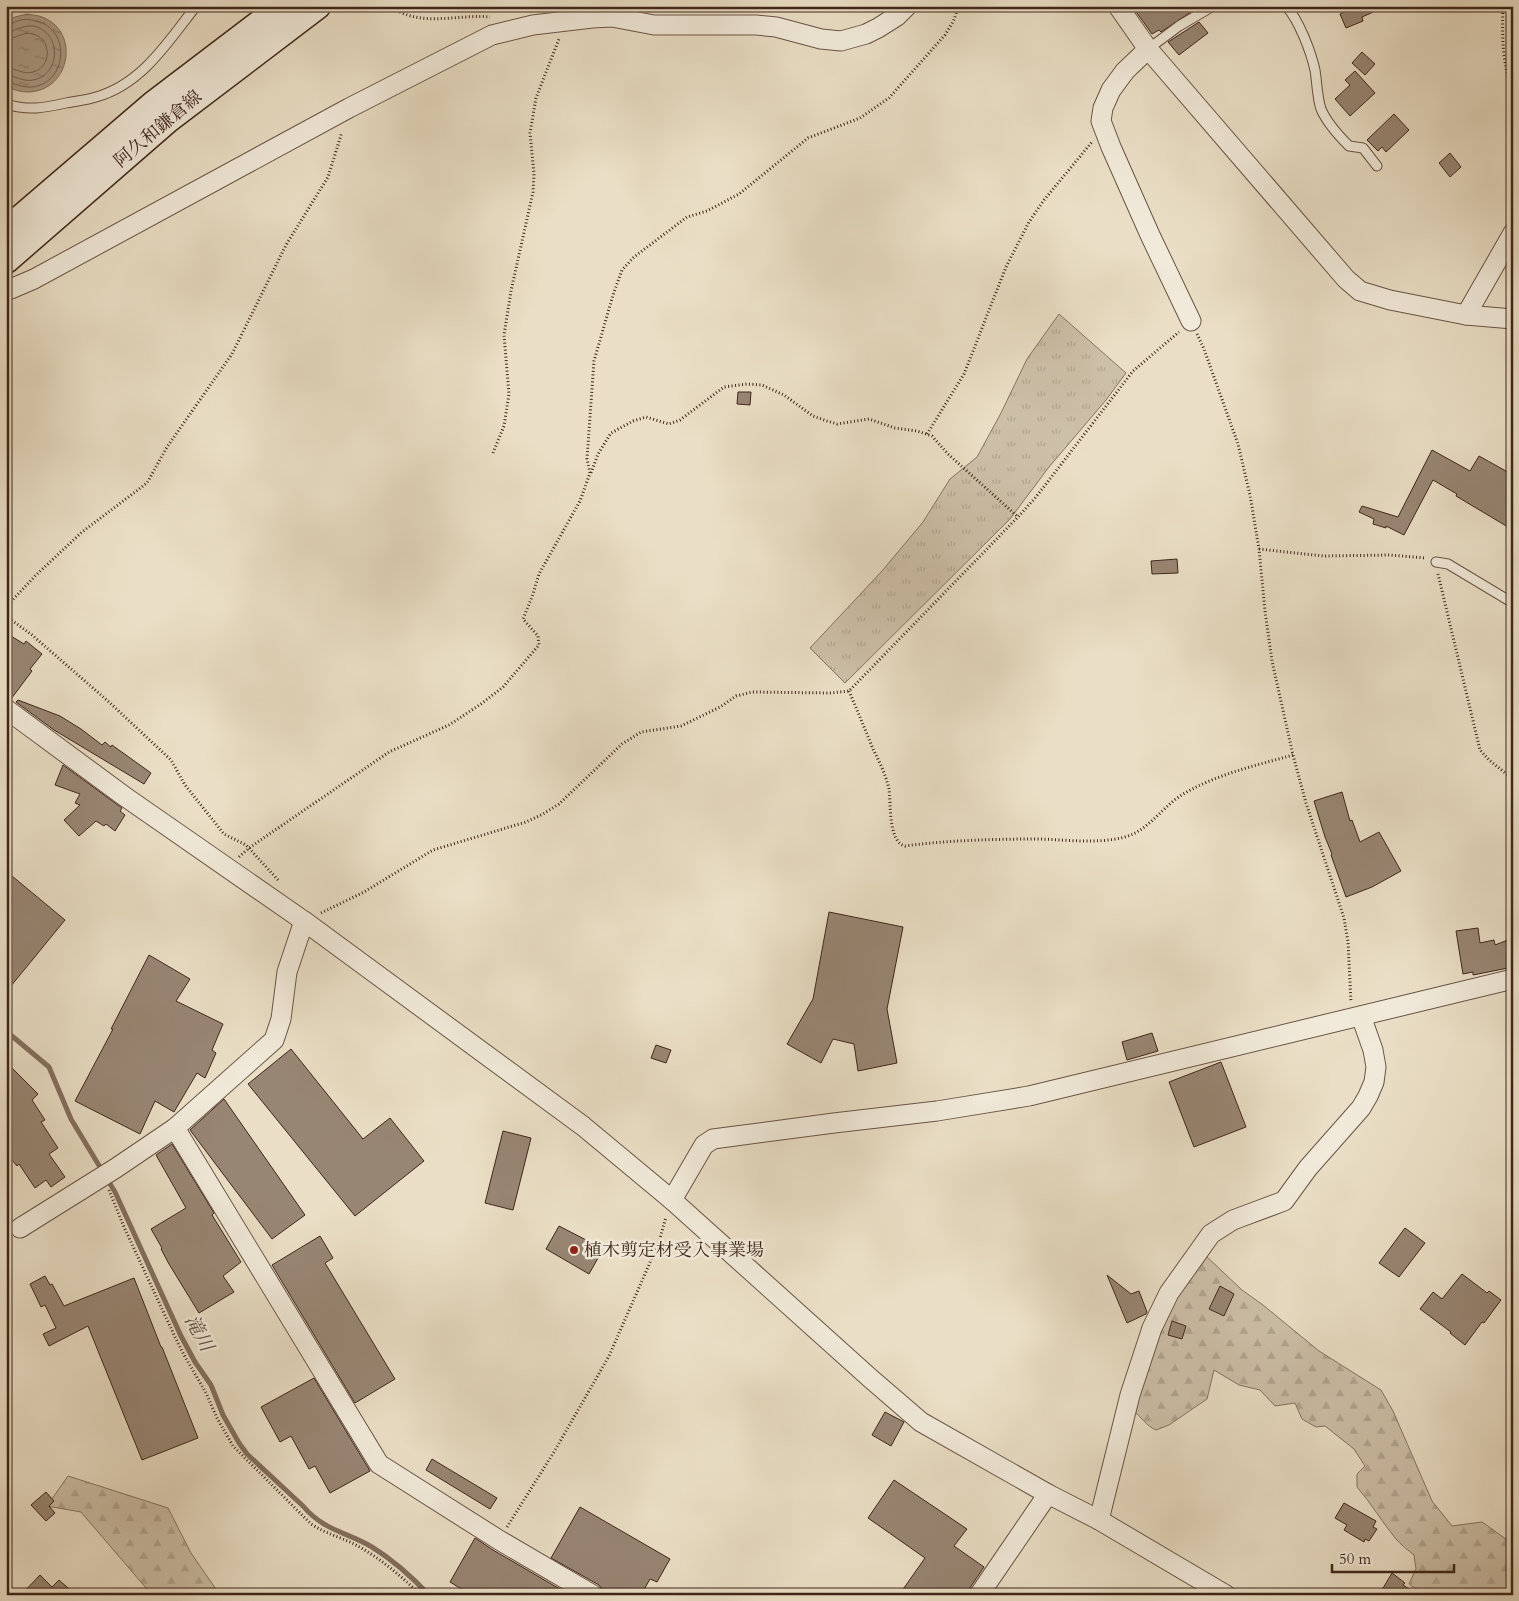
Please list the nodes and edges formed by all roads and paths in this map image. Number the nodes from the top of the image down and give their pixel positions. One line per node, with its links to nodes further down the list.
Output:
1 (196, 6): 15 (lane)
2 (283, 6): 19 (main road, 阿久和鎌倉線)
3 (316, 6): 21 (main road, 阿久和鎌倉線)
4 (398, 6): 12 (path)
5 (907, 6): 11 (street)
6 (959, 6): 28 (path)
7 (1118, 6): 13 (street)
8 (1213, 6): 13 (lane)
9 (1286, 6): 18 (lane)
10 (1503, 6): 14 (path)
11 (566, 21): 12 (street); 27 (path)
12 (520, 28): 16 (street)
13 (1148, 49): 17 (street); 23 (street)
14 (1513, 92)
15 (6, 104)
16 (349, 108): 22 (street); 33 (path)
17 (1102, 121): 25 (street); 26 (path)
18 (1377, 166)
19 (6, 231)
20 (1513, 233): 23 (street)
21 (6, 260)
22 (6, 291)
23 (1466, 315): 24 (street)
24 (1513, 319)
25 (1191, 321): 29 (path); 30 (path)
26 (927, 434): 28 (path); 29 (path)
27 (493, 453)
28 (590, 473): 39 (path)
29 (1018, 517): 35 (path)
30 (1259, 549): 31 (path); 37 (path)
31 (1436, 562): 32 (lane); 38 (path)
32 (1513, 603)
33 (6, 607)
34 (6, 616): 39 (path)
35 (849, 691): 37 (path); 42 (path)
36 (6, 709): 40 (street)
37 (1293, 755): 44 (path)
38 (1513, 779)
39 (249, 848): 40 (path); 41 (path)
40 (227, 867): 42 (street)
41 (280, 883)
42 (304, 920): 45 (street); 47 (street)
43 (1513, 978): 44 (street)
44 (1358, 1017): 47 (street); 50 (street)
45 (175, 1128): 46 (street); 51 (street)
46 (107, 1174): 48 (street); 52 (path)
47 (672, 1200): 49 (street); 51 (path)
48 (20, 1228)
49 (1048, 1494): 50 (street); 54 (street)
50 (1099, 1520): 55 (street)
51 (499, 1540): 53 (street)
52 (421, 1595)
53 (593, 1595)
54 (979, 1595)
55 (1226, 1595)

